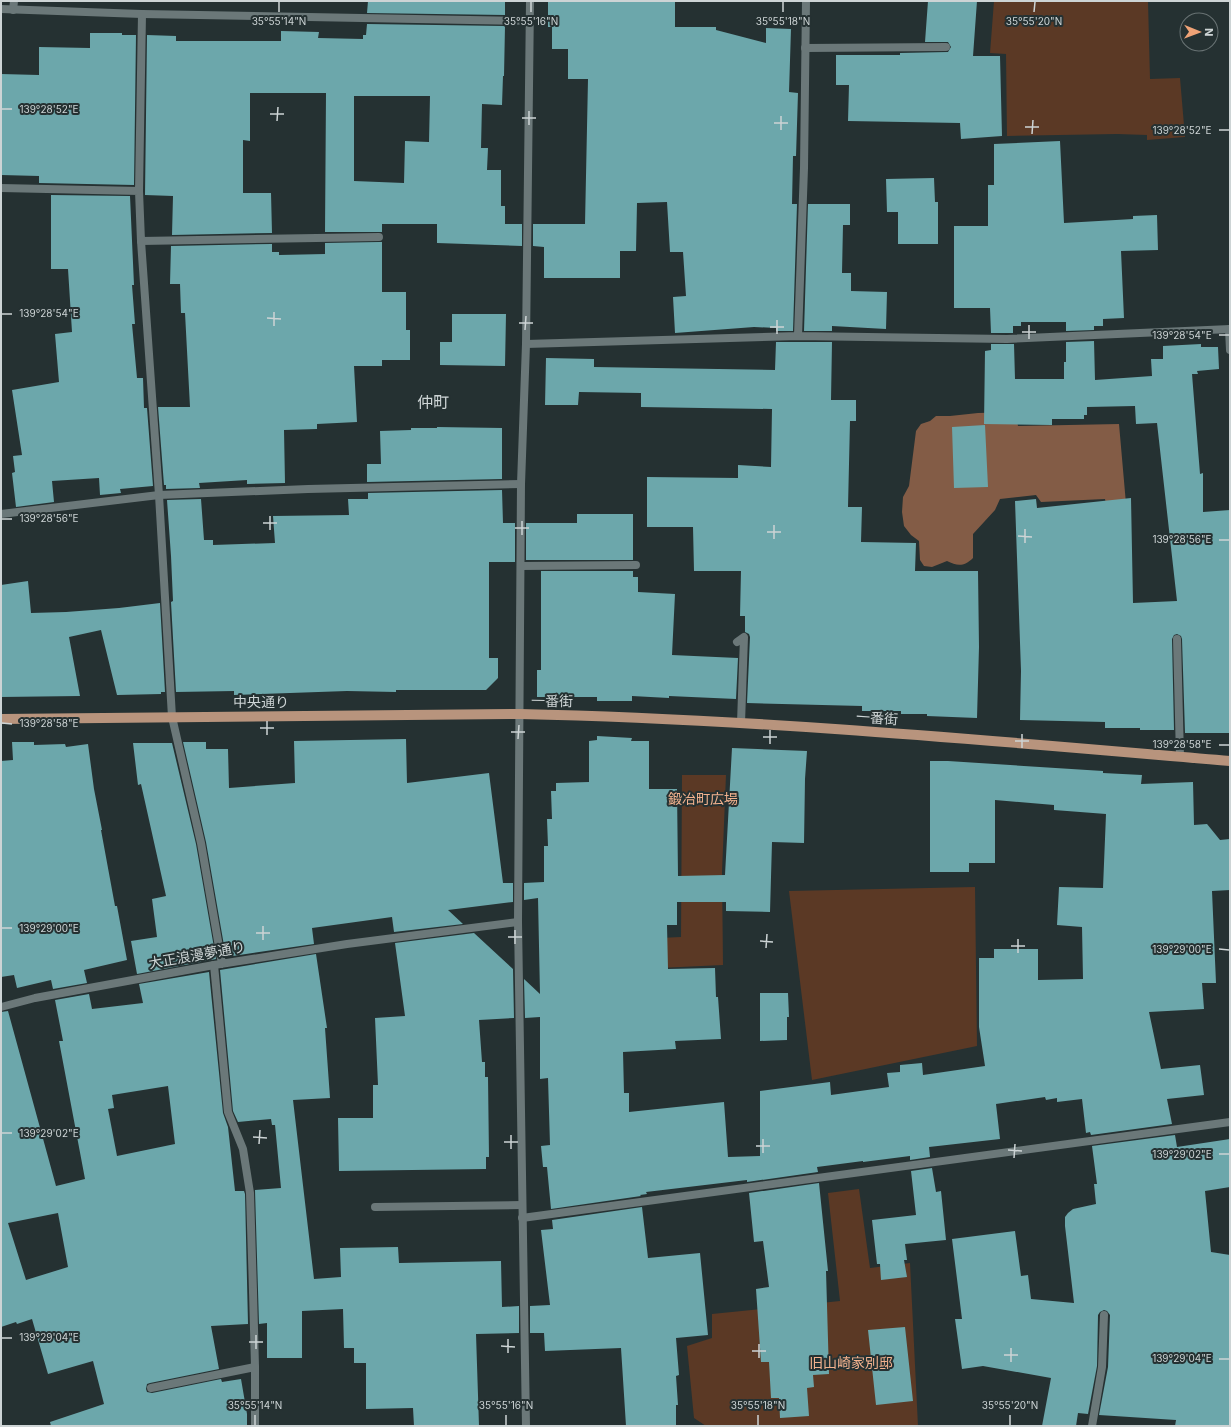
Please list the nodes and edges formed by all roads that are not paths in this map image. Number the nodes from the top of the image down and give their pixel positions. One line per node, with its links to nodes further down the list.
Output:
1 (14, 1): 5 (street)
2 (530, 1): 7 (street)
3 (806, 1): 9 (street)
4 (1, 10): 5 (street)
5 (14, 10): 6 (street)
6 (142, 14): 7 (street); 11 (street)
7 (530, 21): 16 (street)
8 (946, 47): 9 (street)
9 (805, 48): 15 (street)
10 (1, 188): 11 (street)
11 (138, 191): 13 (street)
12 (379, 237): 13 (street)
13 (141, 241): 19 (street)
14 (1229, 329): 15 (street); 17 (street)
15 (798, 336): 16 (street)
16 (526, 344): 18 (street)
17 (1230, 350)
18 (521, 484): 19 (street); 22 (street)
19 (159, 495): 20 (street); 26 (street)
20 (1, 514)
21 (636, 565): 22 (street)
22 (521, 566): 25 (street)
23 (1178, 639): 29 (street)
24 (737, 642): 28 (street)
25 (520, 714): 26 (main road, 中央通り); 28 (main road, 一番街); 31 (street)
26 (172, 717): 27 (main road, 中央通り); 32 (street)
27 (1, 719)
28 (741, 723): 29 (main road, 一番街)
29 (1180, 757): 30 (main road, 一番街)
30 (1230, 761)
31 (518, 922): 32 (street, 大正浪漫夢通り); 35 (street)
32 (218, 964): 33 (street, 大正浪漫夢通り); 39 (street)
33 (1, 1007)
34 (1230, 1122): 37 (street)
35 (522, 1205): 36 (street); 37 (street)
36 (375, 1206)
37 (522, 1218): 42 (street)
38 (1104, 1315): 43 (street)
39 (255, 1367): 40 (street); 41 (street)
40 (151, 1388)
41 (255, 1426)
42 (526, 1426)
43 (1092, 1426)

